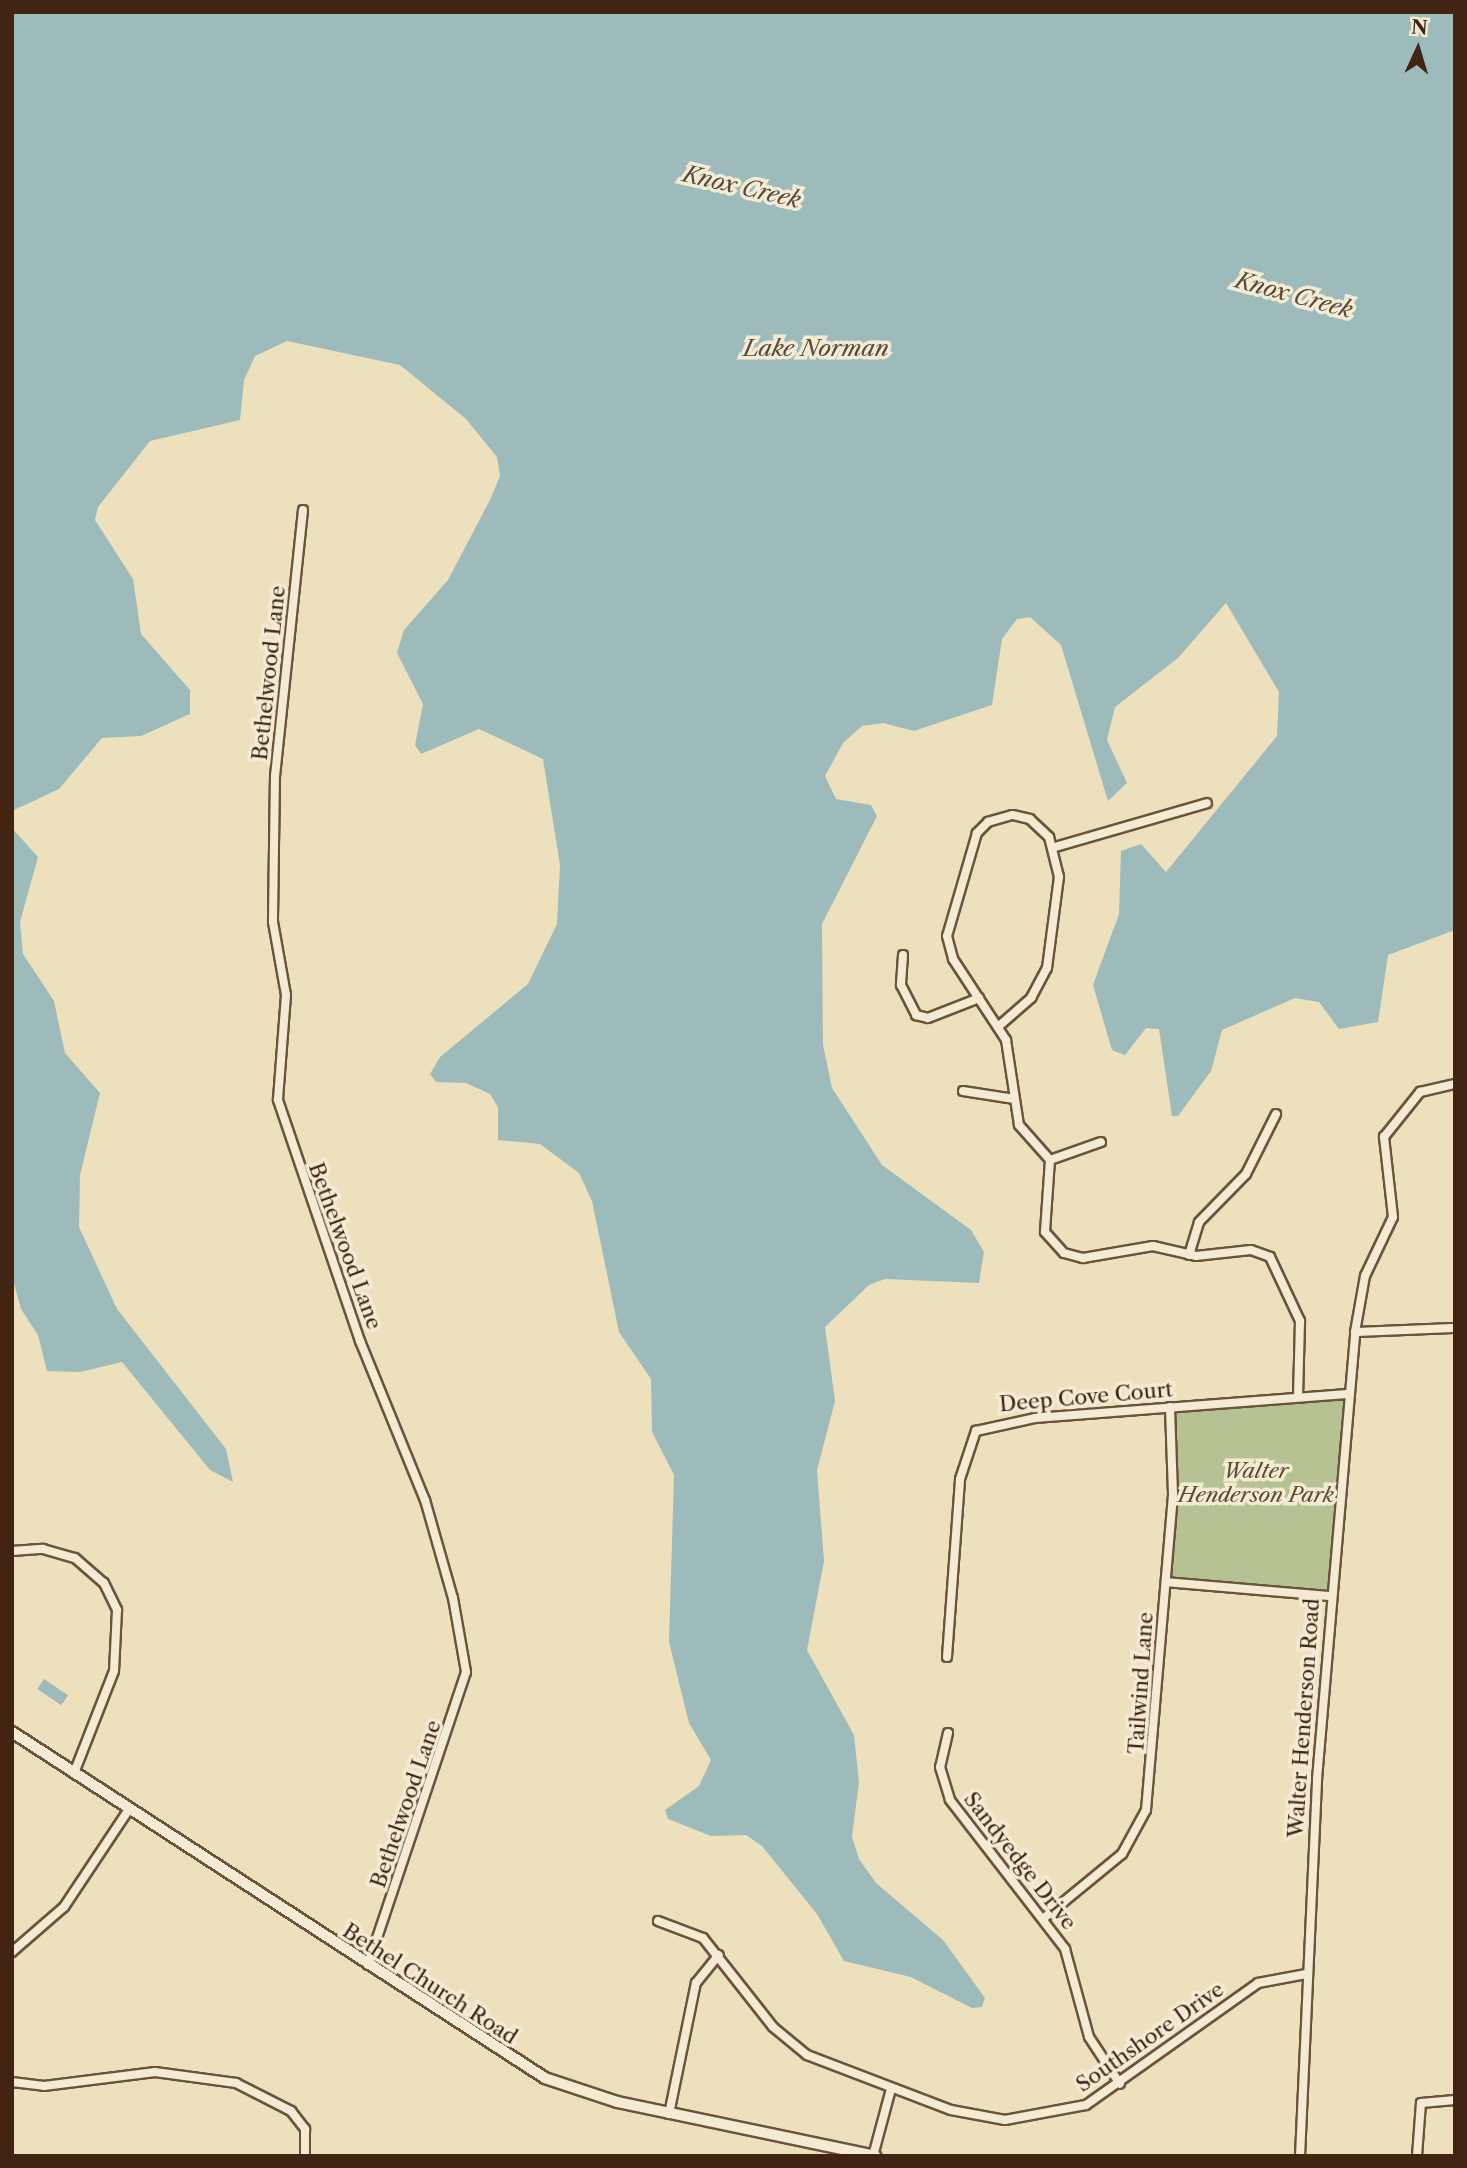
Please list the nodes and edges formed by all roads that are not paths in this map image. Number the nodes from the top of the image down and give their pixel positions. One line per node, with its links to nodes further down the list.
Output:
1 (303, 510): 31 (street, Bethelwood Lane)
2 (1207, 803): 3 (street)
3 (1055, 847): 5 (street); 6 (street)
4 (903, 955): 5 (street)
5 (979, 998): 6 (street)
6 (999, 1026): 9 (street)
7 (1455, 1084): 15 (street, Walter Henderson Road)
8 (963, 1091): 9 (street)
9 (1014, 1099): 12 (street)
10 (1276, 1114): 13 (street)
11 (1101, 1142): 12 (street)
12 (1050, 1160): 13 (street)
13 (1189, 1255): 17 (street)
14 (1455, 1328): 15 (street)
15 (1355, 1332): 16 (street, Walter Henderson Road)
16 (1347, 1394): 17 (street, Deep Cove Court); 21 (street, Walter Henderson Road)
17 (1298, 1397): 18 (street, Deep Cove Court)
18 (1170, 1407): 20 (street, Tailwind Lane); 22 (street, Deep Cove Court)
19 (12, 1551): 25 (street)
20 (1166, 1582): 21 (street); 27 (street, Tailwind Lane)
21 (1330, 1596): 32 (street, Walter Henderson Road)
22 (947, 1657)
23 (12, 1732): 25 (street, Bethel Church Road)
24 (948, 1733): 27 (street, Sandyedge Drive)
25 (74, 1773): 26 (street, Bethel Church Road)
26 (129, 1809): 29 (street); 31 (street, Bethel Church Road)
27 (1044, 1918): 34 (street, Sandyedge Drive)
28 (658, 1921): 30 (street, Southshore Drive)
29 (12, 1952)
30 (719, 1955): 35 (street, Southshore Drive); 37 (street)
31 (368, 1965): 37 (street, Bethel Church Road)
32 (1306, 1974): 34 (street, Southshore Drive); 40 (street, Walter Henderson Road)
33 (12, 2082): 38 (street)
34 (1121, 2084): 35 (street, Southshore Drive)
35 (891, 2089): 39 (street)
36 (1455, 2100): 41 (street)
37 (669, 2114): 39 (street, Bethel Church Road)
38 (305, 2156)
39 (874, 2156)
40 (1300, 2156)
41 (1417, 2156)

